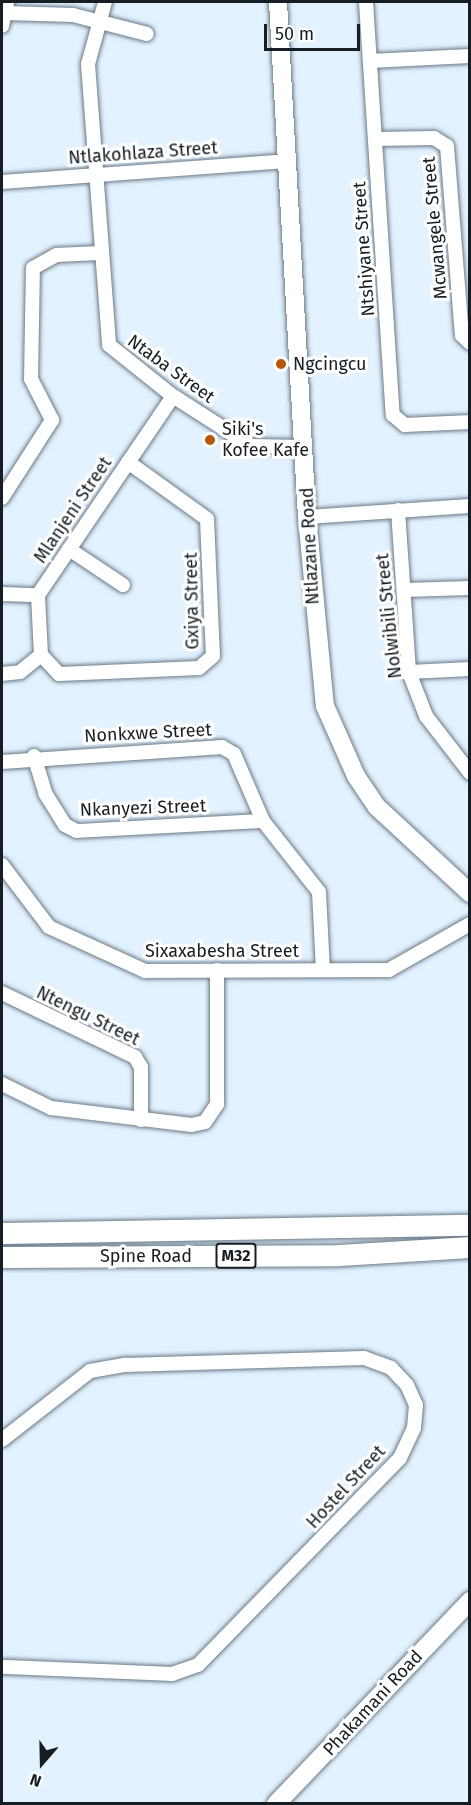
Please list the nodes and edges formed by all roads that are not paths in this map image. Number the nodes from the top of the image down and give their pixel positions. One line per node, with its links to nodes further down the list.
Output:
1 (105, 2): 5 (street, Ntaba Street)
2 (278, 2): 10 (street, Ntlazane Road)
3 (366, 2): 8 (street, Ntshiyane Street)
4 (4, 13): 5 (street)
5 (100, 21): 6 (street); 11 (street, Ntaba Street)
6 (147, 34)
7 (470, 56): 8 (street)
8 (370, 62): 9 (street, Ntshiyane Street)
9 (375, 139): 14 (street, Mcwangele Street); 16 (street, Ntshiyane Street)
10 (286, 161): 11 (street, Ntlakohlaza Street); 17 (street, Ntlazane Road)
11 (95, 175): 12 (street, Ntlakohlaza Street); 13 (street, Ntaba Street)
12 (2, 183)
13 (100, 253): 15 (street, Ntaba Street); 19 (street)
14 (470, 343)
15 (173, 396): 17 (street, Ntaba Street); 18 (street, Mlanjeni Street)
16 (470, 422)
17 (304, 447): 22 (street, Ntlazane Road)
18 (128, 462): 23 (street, Mlanjeni Street); 29 (street, Gxiya Street)
19 (2, 498)
20 (470, 506): 21 (street)
21 (398, 510): 22 (street); 26 (street, Nolwibili Street)
22 (307, 517): 38 (street, Ntlazane Road)
23 (69, 549): 24 (street); 28 (street, Mlanjeni Street)
24 (123, 585)
25 (470, 588): 26 (street)
26 (404, 590): 31 (street, Nolwibili Street)
27 (2, 594): 28 (street)
28 (38, 595): 29 (street)
29 (41, 655): 32 (street)
30 (470, 669): 31 (street)
31 (409, 672): 35 (street, Nolwibili Street)
32 (2, 674)
33 (34, 756): 34 (street, Nonkxwe Street); 36 (street, Nonkxwe Street); 36 (street, Nkanyezi Street)
34 (2, 762)
35 (470, 773)
36 (263, 821): 40 (street, Nonkxwe Street)
37 (2, 865): 41 (street, Sixaxabesha Street)
38 (470, 893)
39 (470, 924): 40 (street, Sixaxabesha Street)
40 (323, 969): 41 (street, Sixaxabesha Street)
41 (217, 970): 44 (street)
42 (2, 993): 44 (street, Ntengu Street)
43 (2, 1084): 44 (street)
44 (141, 1120)
45 (470, 1225): 46 (main road, Spine Road / M32)
46 (2, 1233)
47 (470, 1247): 48 (main road, Spine Road / M32)
48 (2, 1257)
49 (2, 1440): 51 (street, Hostel Street)
50 (470, 1601): 52 (street, Phakamani Road)
51 (2, 1667)
52 (276, 1803)

